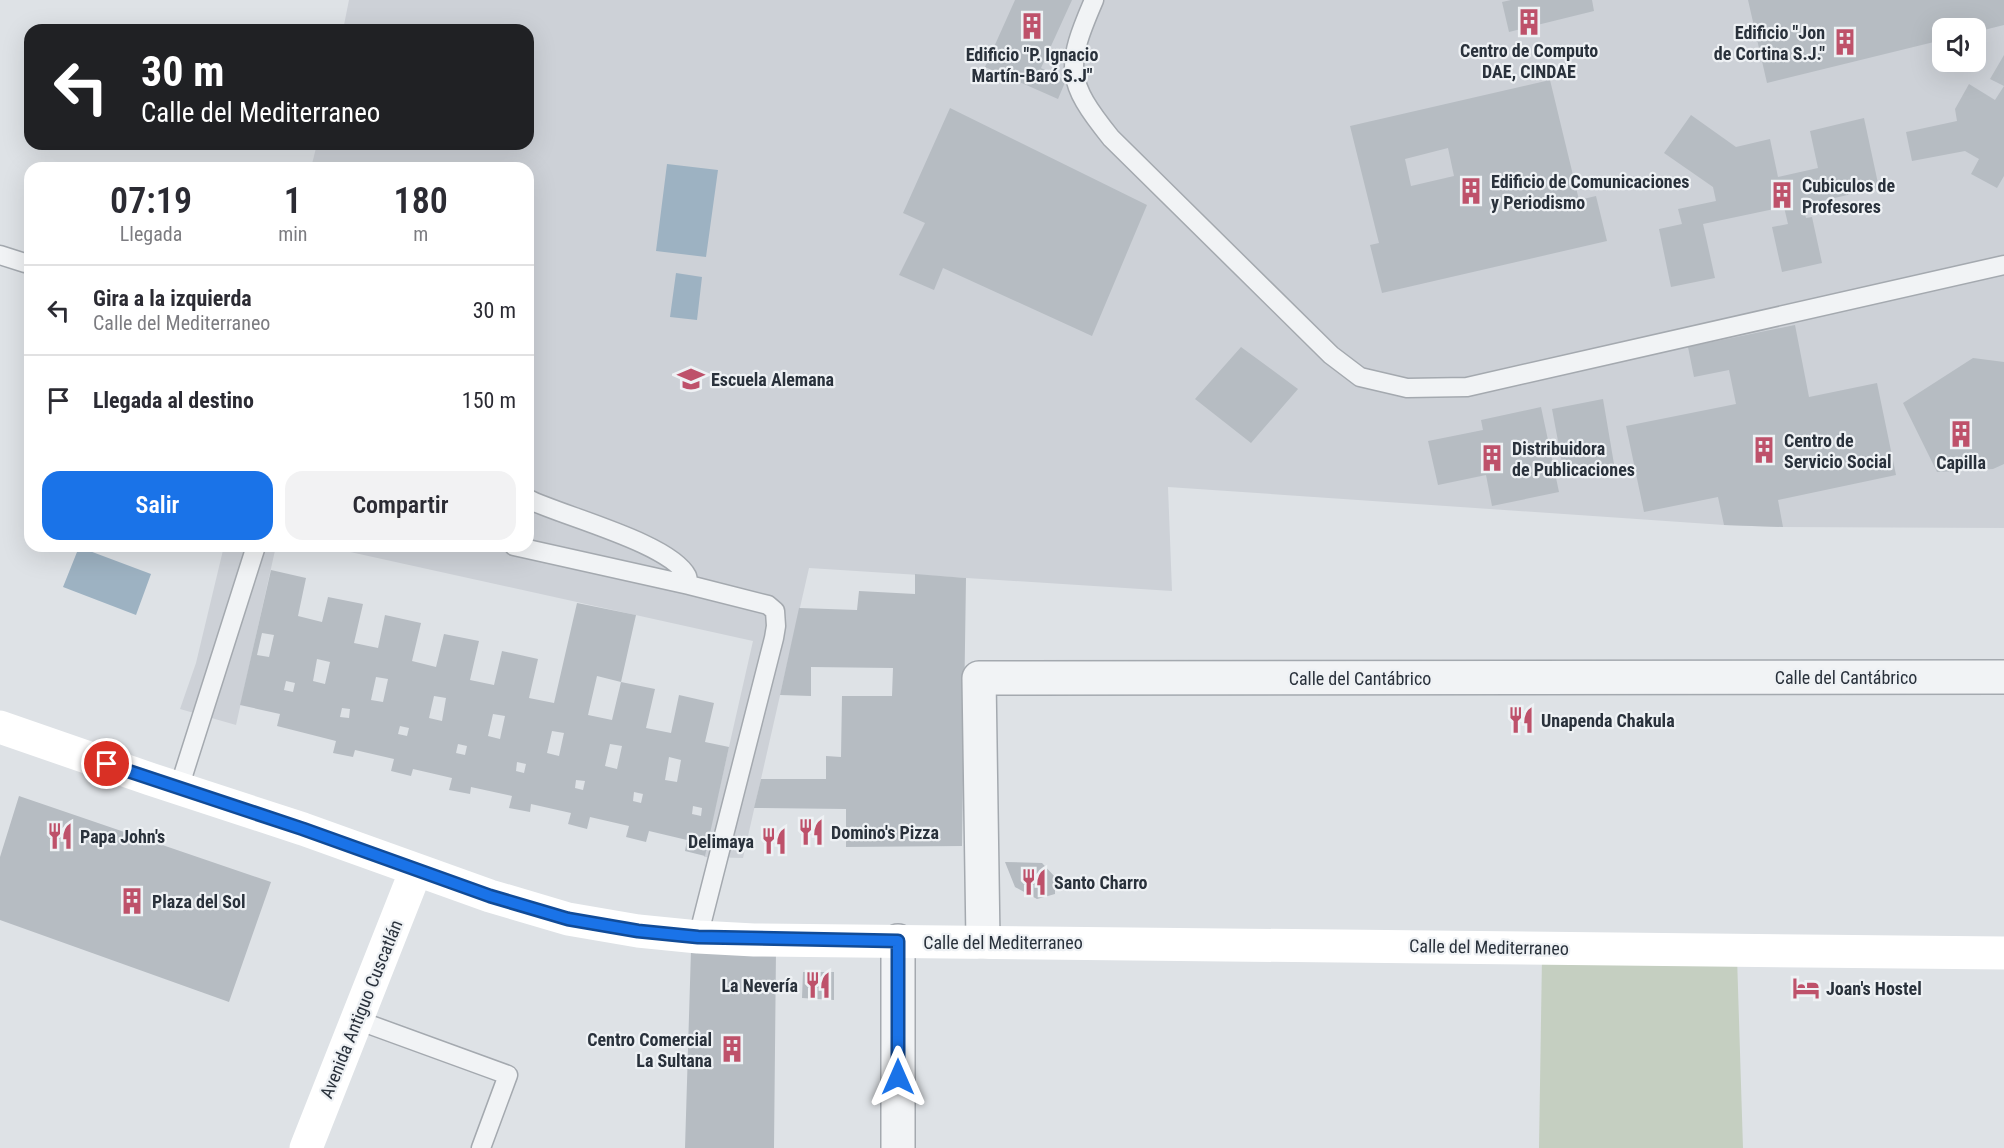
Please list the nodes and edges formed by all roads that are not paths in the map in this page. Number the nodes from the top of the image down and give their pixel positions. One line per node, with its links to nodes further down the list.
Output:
1 (1094, 0): 4 (lane)
2 (0, 255): 3 (lane)
3 (24, 263)
4 (2004, 265)
5 (534, 501): 8 (lane)
6 (534, 550): 8 (lane)
7 (254, 552): 11 (lane)
8 (689, 585): 13 (lane)
9 (2004, 677): 15 (street, Calle del Cantábrico)
10 (0, 726): 11 (street, Calle del Mediterraneo)
11 (179, 788): 12 (street, Calle del Mediterraneo)
12 (416, 870): 13 (street, Calle del Mediterraneo); 17 (street, Avenida Antiguo Cuscatlán)
13 (698, 937): 14 (street, Calle del Mediterraneo)
14 (898, 941): 15 (street, Calle del Mediterraneo); 20 (street)
15 (983, 941): 16 (street, Calle del Mediterraneo)
16 (2004, 952)
17 (357, 1020): 18 (street, Avenida Antiguo Cuscatlán); 19 (lane)
18 (306, 1148)
19 (481, 1148)
20 (897, 1148)

